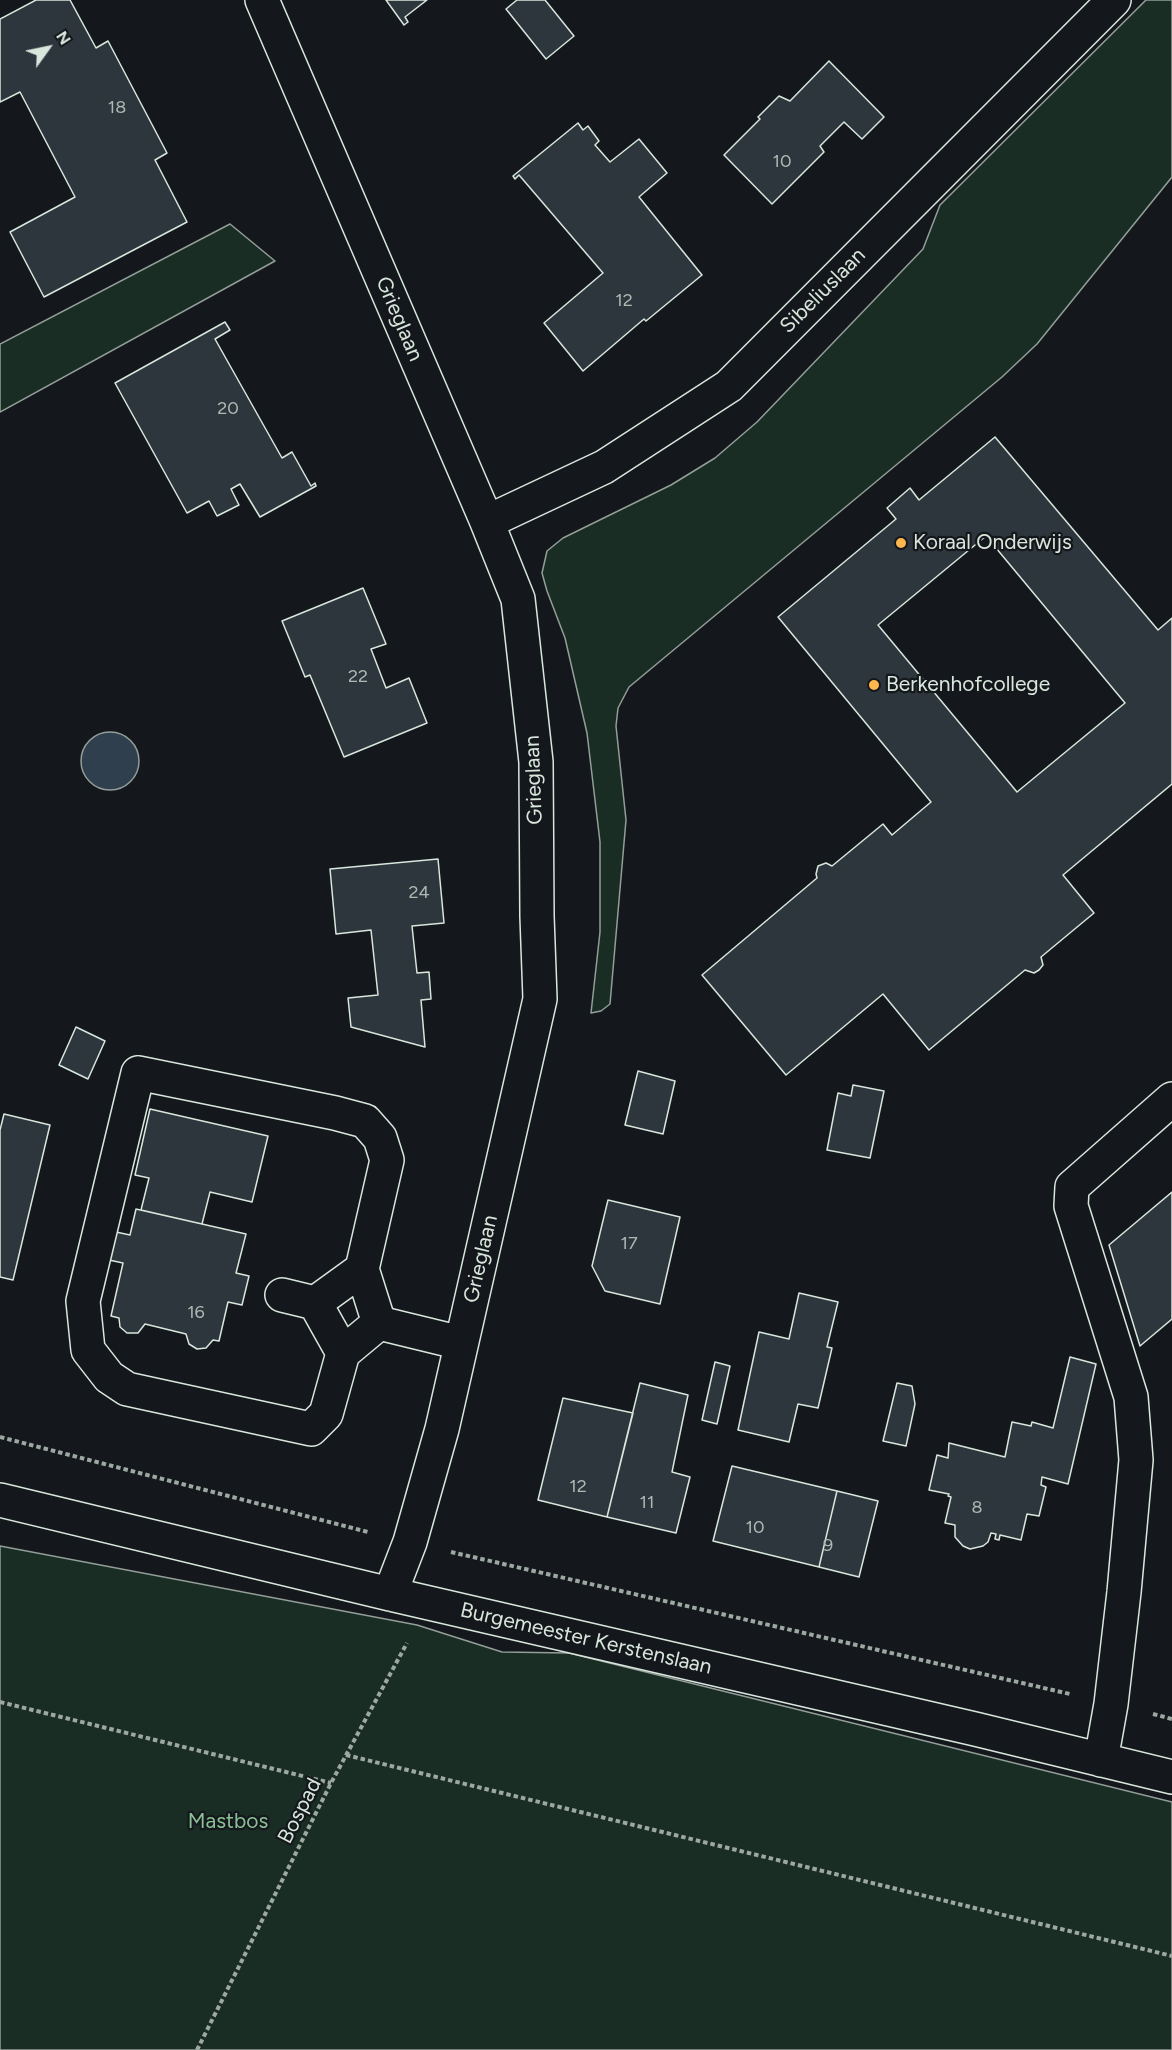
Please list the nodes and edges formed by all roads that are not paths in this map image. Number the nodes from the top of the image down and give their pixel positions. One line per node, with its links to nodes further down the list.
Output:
1 (262, 0): 3 (street, Grieglaan)
2 (1113, 0): 3 (street, Sibeliuslaan)
3 (487, 522): 9 (street, Grieglaan)
4 (1172, 1099): 13 (street)
5 (362, 1269): 7 (street); 8 (street); 10 (street)
6 (282, 1295): 7 (street)
7 (315, 1303): 10 (street)
8 (379, 1323): 9 (street); 10 (street)
9 (461, 1343): 12 (street, Grieglaan)
10 (343, 1353)
11 (0, 1500): 12 (street, Burgemeester Kerstenslaan)
12 (390, 1594): 13 (street, Burgemeester Kerstenslaan)
13 (1101, 1760): 14 (street, Burgemeester Kerstenslaan)
14 (1172, 1777)

